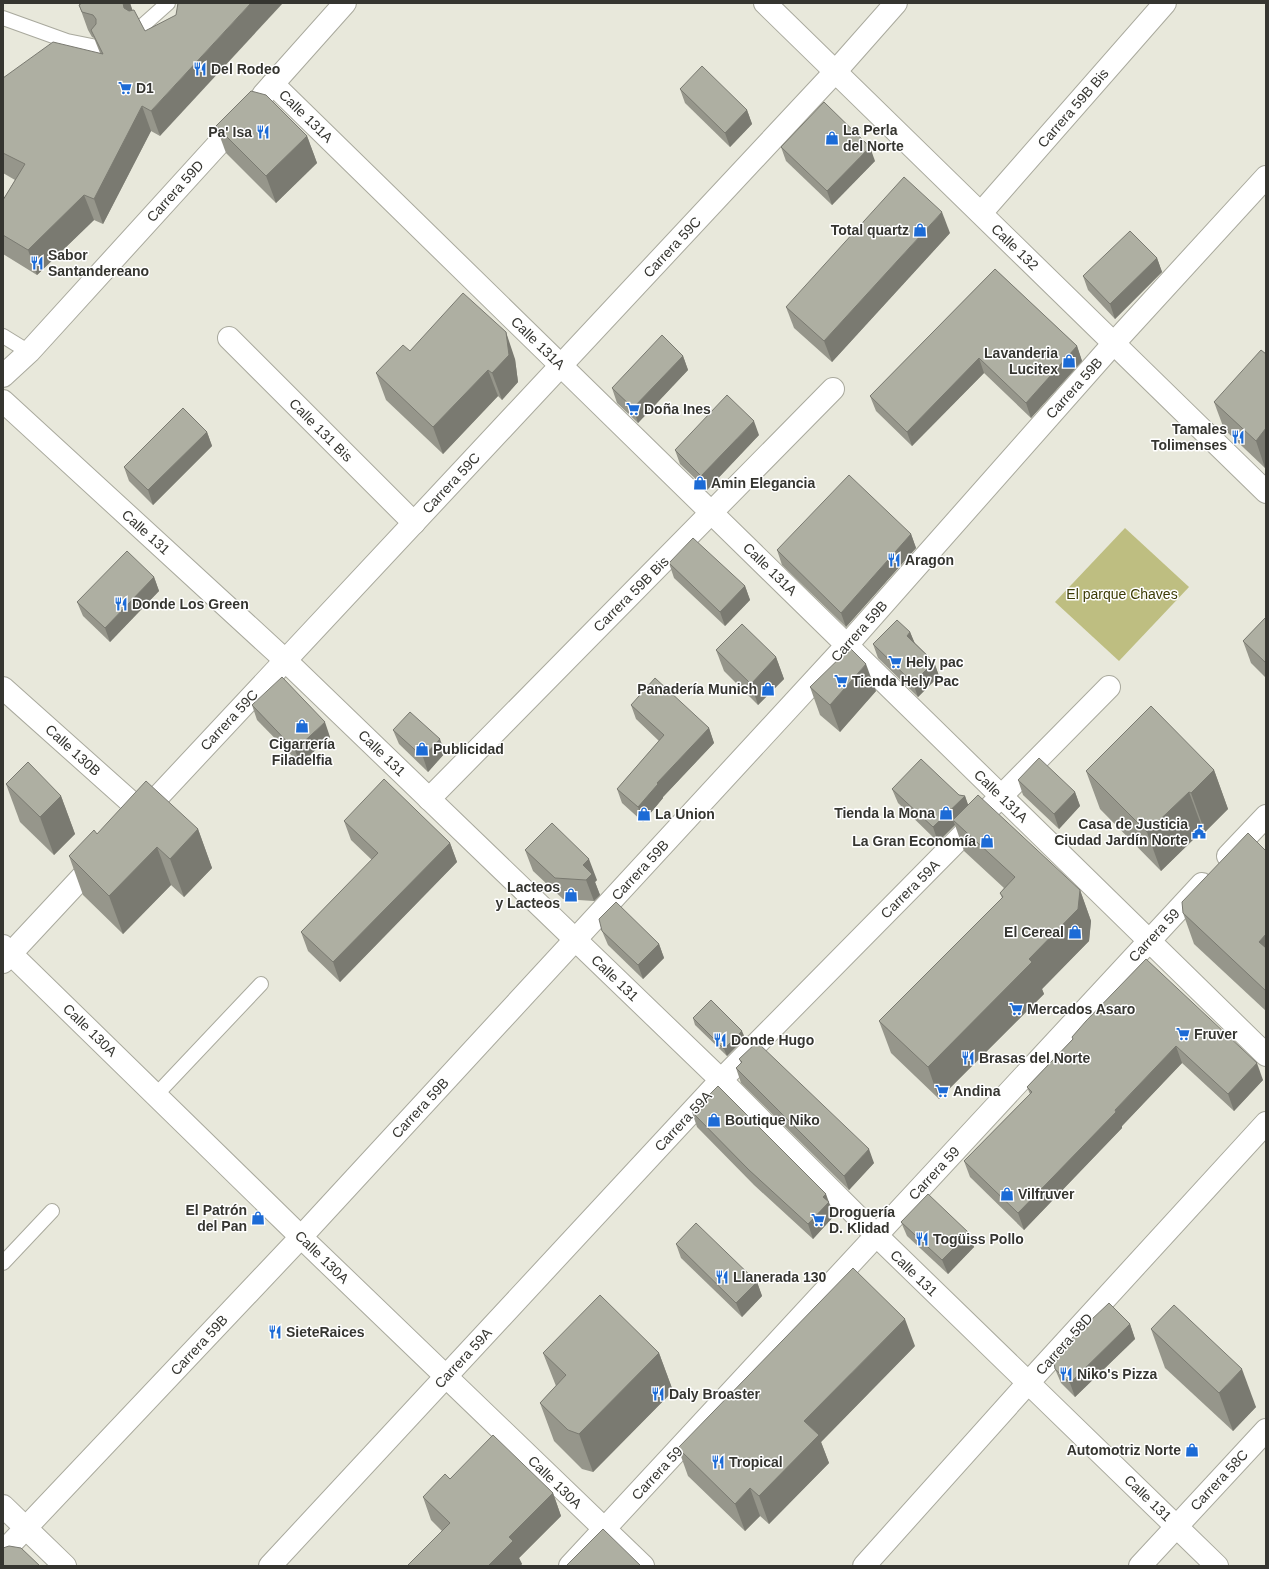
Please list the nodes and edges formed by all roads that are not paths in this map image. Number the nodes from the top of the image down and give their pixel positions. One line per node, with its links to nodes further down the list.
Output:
1 (168, 3): 7 (lane)
2 (345, 3): 10 (street, Carrera 59D)
3 (765, 3): 9 (street, Calle 132)
4 (896, 3): 9 (street, Carrera 59C)
5 (1165, 3): 12 (street, Carrera 59B Bis)
6 (3, 18): 8 (lane)
7 (140, 28)
8 (97, 47)
9 (835, 72): 12 (street, Calle 132); 17 (street, Carrera 59C)
10 (273, 84): 16 (street, Carrera 59D); 17 (street, Calle 131A)
11 (1266, 177): 15 (street, Carrera 59B)
12 (980, 213): 15 (street, Calle 132)
13 (3, 336): 16 (lane)
14 (229, 338): 23 (street, Calle 131 Bis)
15 (1114, 343): 21 (street, Calle 132); 24 (street, Carrera 59B)
16 (29, 352): 18 (street, Carrera 59D)
17 (561, 365): 22 (street, Calle 131A); 23 (street, Carrera 59C)
18 (3, 376)
19 (833, 389): 22 (street, Carrera 59B Bis)
20 (3, 401): 25 (street, Calle 131)
21 (1266, 492)
22 (712, 512): 24 (street, Calle 131A); 29 (street, Carrera 59B Bis)
23 (414, 522): 25 (street, Carrera 59C)
24 (847, 645): 28 (street, Calle 131A); 34 (street, Carrera 59B)
25 (286, 660): 29 (street, Calle 131); 30 (street, Carrera 59C)
26 (1109, 687): 28 (street, Carrera 59A)
27 (3, 688): 30 (street, Calle 130B)
28 (1002, 796): 35 (street, Calle 131A); 39 (street, Carrera 59A)
29 (429, 799): 34 (street, Calle 131)
30 (143, 813): 32 (street, Carrera 59C)
31 (1266, 816): 35 (street, Carrera 59)
32 (127, 830)
33 (111, 846): 36 (street)
34 (575, 940): 39 (street, Calle 131); 44 (street, Carrera 59B)
35 (1149, 940): 38 (street, Calle 131A); 43 (street, Carrera 59)
36 (6, 954): 40 (street, Calle 130A)
37 (261, 984): 40 (lane)
38 (1266, 1055)
39 (721, 1080): 43 (street, Calle 131); 46 (street, Carrera 59A)
40 (156, 1095): 44 (street, Calle 130A)
41 (1266, 1123): 47 (street, Carrera 58D)
42 (52, 1211): 45 (lane)
43 (876, 1235): 47 (street, Calle 131); 52 (street, Carrera 59)
44 (301, 1237): 46 (street, Calle 130A); 51 (street, Carrera 59B)
45 (3, 1263)
46 (446, 1376): 52 (street, Calle 130A); 55 (street, Carrera 59A)
47 (1028, 1383): 50 (street, Calle 131); 58 (street, Carrera 58D)
48 (1266, 1430): 50 (street, Carrera 58C)
49 (3, 1506): 51 (street)
50 (1177, 1526): 59 (street, Carrera 58C); 60 (street, Calle 131)
51 (26, 1528): 53 (street, Carrera 59B); 54 (street)
52 (604, 1529): 56 (street, Carrera 59); 57 (street, Calle 130A)
53 (3, 1552)
54 (65, 1566)
55 (270, 1566)
56 (570, 1566)
57 (642, 1566)
58 (864, 1566)
59 (1140, 1566)
60 (1217, 1566)

